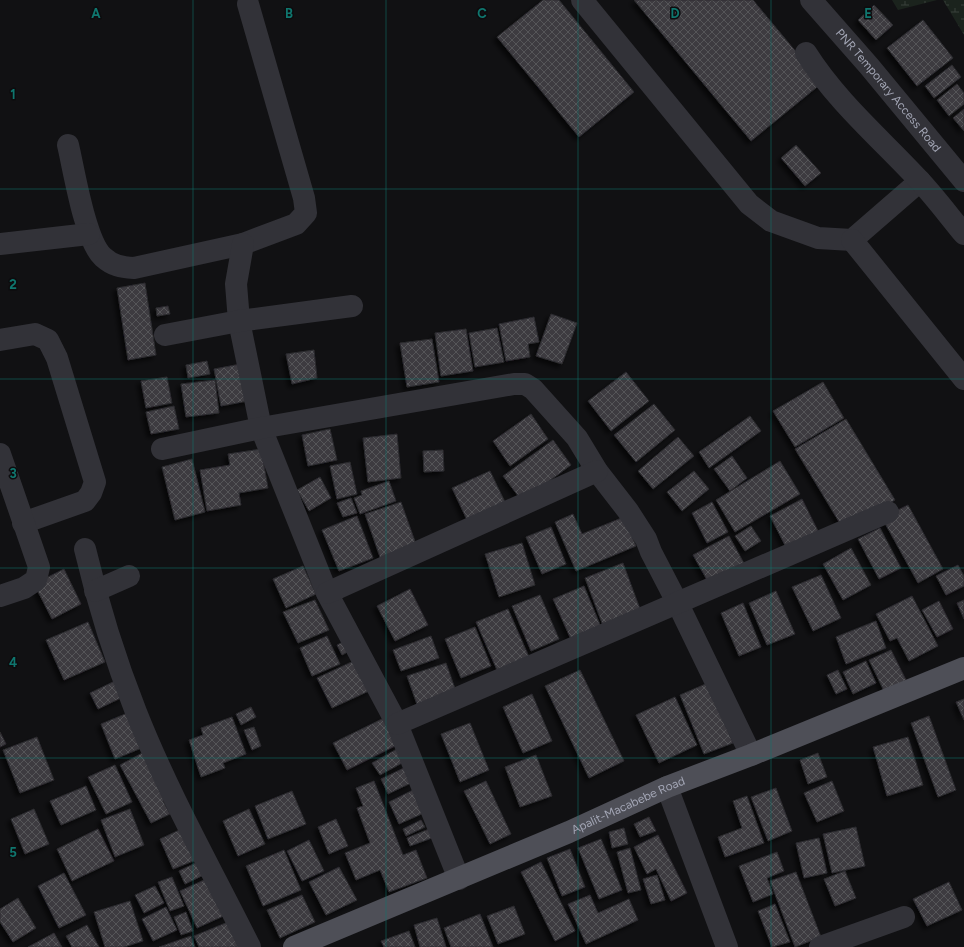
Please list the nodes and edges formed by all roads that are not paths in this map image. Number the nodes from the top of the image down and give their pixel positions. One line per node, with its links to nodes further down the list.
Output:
1 (582, 0): 10 (street)
2 (811, 0): 7 (street, PNR Temporary Access Road)
3 (248, 4): 12 (street)
4 (806, 53): 6 (street)
5 (68, 145): 8 (street)
6 (920, 181): 9 (street); 10 (street)
7 (964, 182)
8 (90, 234): 11 (street); 12 (street)
9 (964, 234)
10 (852, 240): 17 (street)
11 (0, 244)
12 (243, 244): 14 (street)
13 (352, 306): 14 (street)
14 (239, 320): 15 (street); 18 (street)
15 (165, 335)
16 (0, 340): 24 (street)
17 (964, 379)
18 (262, 428): 19 (street); 21 (street); 28 (street)
19 (162, 449)
20 (0, 454): 22 (street)
21 (597, 471): 28 (street); 30 (street)
22 (8, 505): 24 (street)
23 (888, 512): 30 (street)
24 (24, 523): 29 (street)
25 (85, 549): 27 (street)
26 (129, 576): 27 (street)
27 (95, 591): 37 (street)
28 (327, 593): 32 (street)
29 (0, 596)
30 (678, 604): 32 (street); 33 (street)
31 (964, 668): 33 (main road, Apalit-Macabebe Road)
32 (397, 724): 35 (street)
33 (751, 756): 34 (main road, Apalit-Macabebe Road)
34 (668, 787): 35 (main road, Apalit-Macabebe Road); 39 (street)
35 (459, 879): 38 (main road, Apalit-Macabebe Road)
36 (904, 917): 40 (street)
37 (250, 947)
38 (294, 947)
39 (727, 947)
40 (820, 947)

